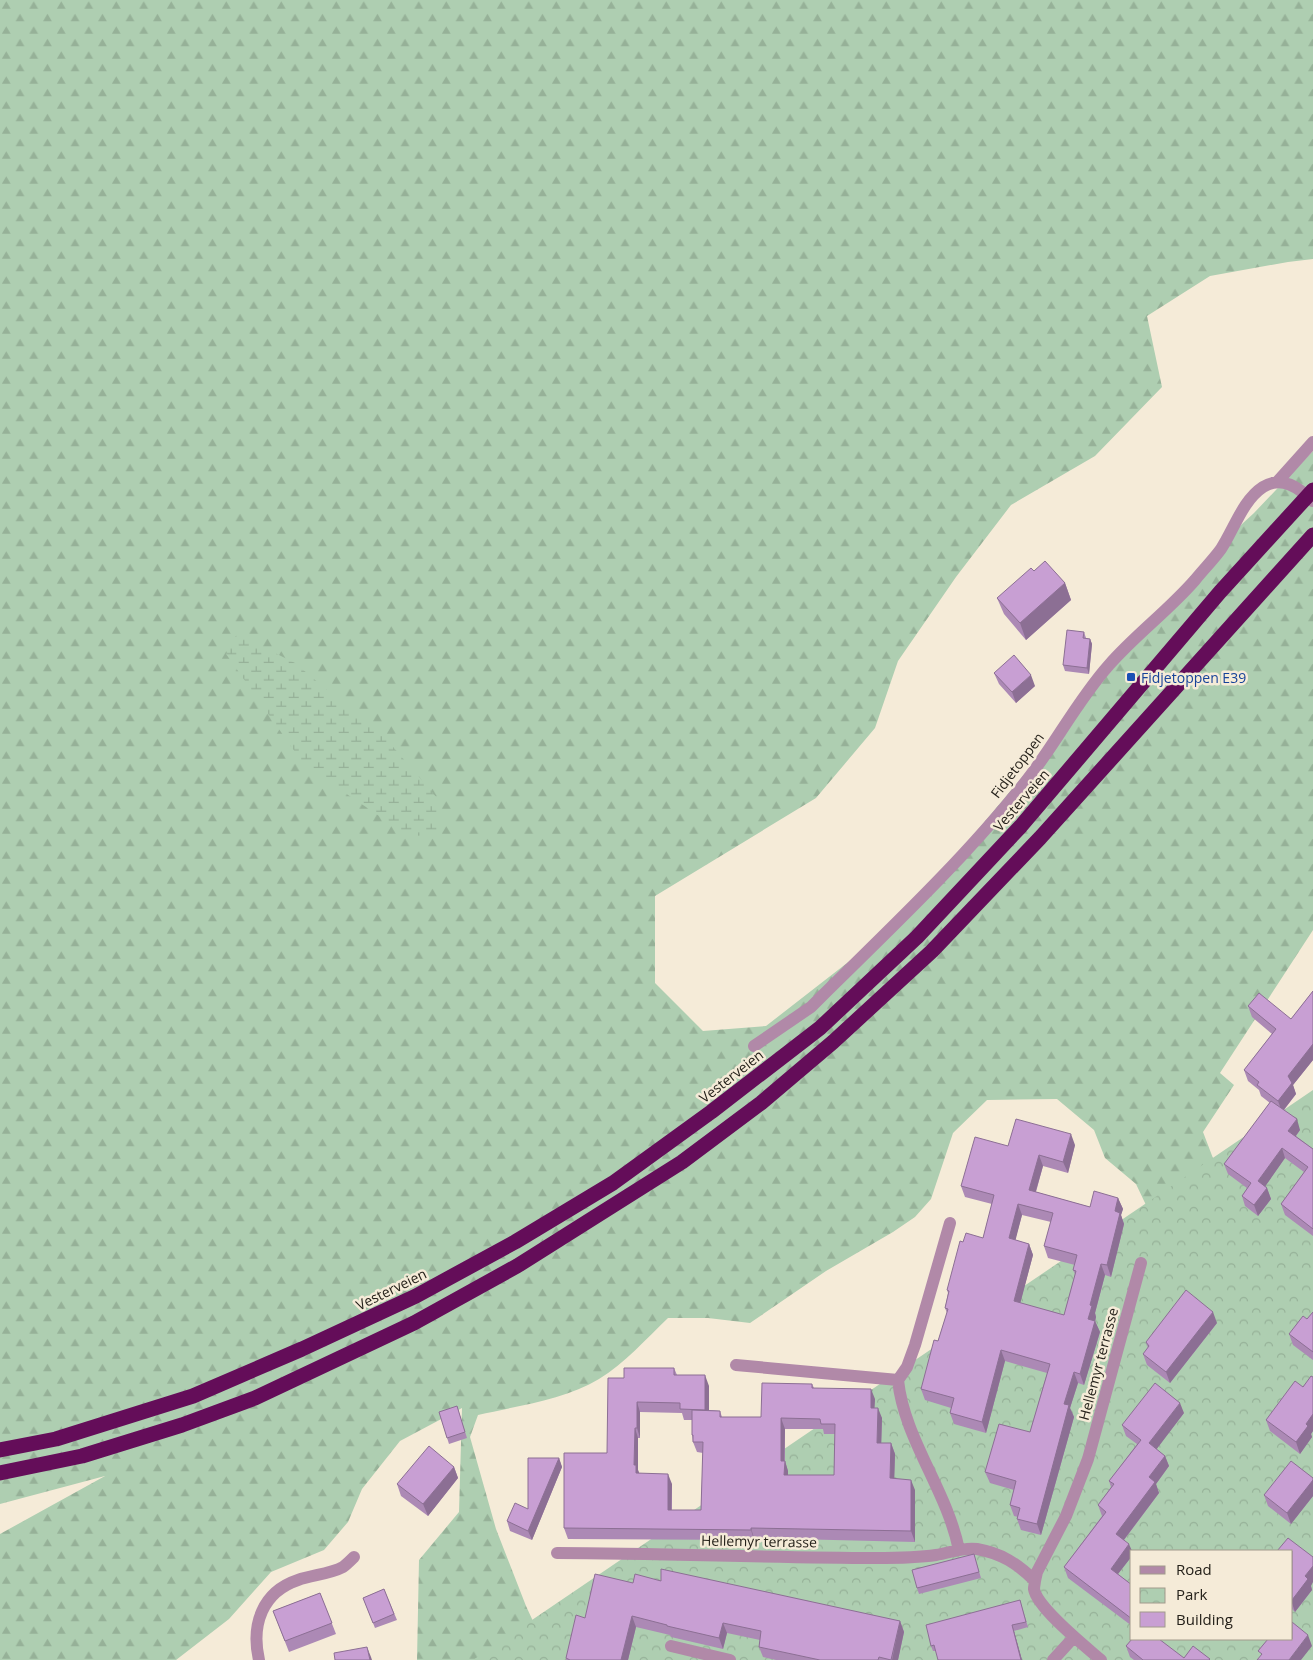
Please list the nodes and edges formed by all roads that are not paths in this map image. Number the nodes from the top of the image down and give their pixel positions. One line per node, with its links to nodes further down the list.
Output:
1 (1313, 442): 2 (street, Fidjetoppen)
2 (1278, 481): 3 (street); 5 (street, Fidjetoppen)
3 (1311, 495): 10 (highway, Vesterveien)
4 (1313, 535): 11 (highway)
5 (754, 1046)
6 (950, 1222): 9 (street)
7 (1141, 1264): 15 (street, Hellemyr terrasse)
8 (736, 1365): 9 (street)
9 (898, 1380): 12 (street)
10 (0, 1450)
11 (0, 1473)
12 (959, 1550): 13 (street, Hellemyr terrasse); 15 (street, Hellemyr terrasse)
13 (558, 1552)
14 (354, 1557): 18 (street)
15 (1035, 1581): 16 (street)
16 (1074, 1637): 20 (street); 21 (street)
17 (671, 1646): 19 (street)
18 (259, 1660)
19 (730, 1660)
20 (1053, 1660)
21 (1101, 1660)

